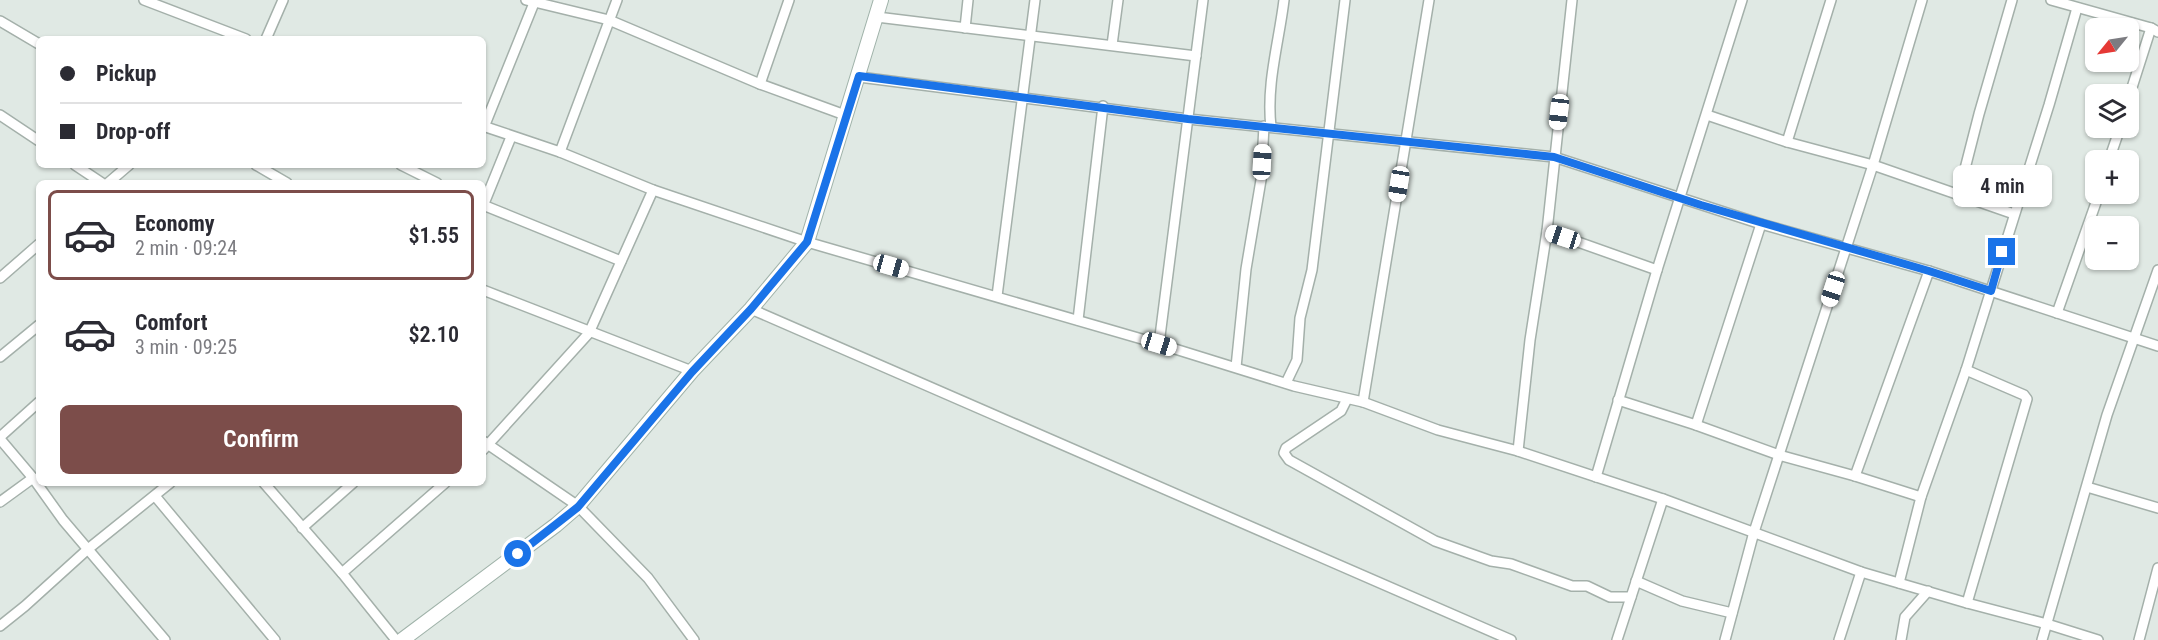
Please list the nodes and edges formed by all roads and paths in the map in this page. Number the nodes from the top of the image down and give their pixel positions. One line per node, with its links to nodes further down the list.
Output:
1 (144, 0): 27 (street)
2 (283, 0): 28 (street)
3 (617, 0): 23 (street)
4 (789, 0): 34 (street)
5 (881, 0): 22 (street)
6 (968, 0): 25 (street)
7 (1035, 0): 29 (street)
8 (1118, 0): 31 (street)
9 (1203, 0): 32 (street)
10 (1284, 0): 43 (street)
11 (1345, 0): 45 (street)
12 (1429, 0): 48 (street)
13 (1572, 0): 51 (street)
14 (1742, 0): 40 (street)
15 (1831, 0): 49 (street)
16 (1922, 0): 52 (street)
17 (2012, 0): 62 (street)
18 (2051, 0): 20 (street)
19 (530, 1): 23 (street); 41 (street)
20 (2065, 2): 21 (street)
21 (2077, 8): 26 (street); 67 (street)
22 (877, 17): 25 (street); 33 (street)
23 (609, 20): 34 (street); 50 (street)
24 (0, 21): 30 (street)
25 (965, 28): 29 (street)
26 (2155, 30): 35 (street)
27 (238, 36)
28 (267, 36)
29 (1029, 36): 31 (street); 36 (street)
30 (36, 42)
31 (1112, 45): 32 (street)
32 (1196, 56): 42 (street)
33 (859, 76): 36 (street); 39 (street)
34 (760, 84): 39 (street)
35 (2134, 84)
36 (1023, 96): 37 (street); 80 (street)
37 (1103, 106): 42 (street); 83 (street)
38 (0, 114): 47 (street)
39 (845, 115): 70 (street)
40 (1707, 115): 49 (street); 64 (street)
41 (486, 118)
42 (1188, 119): 43 (street); 87 (street)
43 (1268, 126): 45 (street); 90 (street)
44 (486, 127): 46 (street)
45 (1329, 132): 48 (street); 93 (street)
46 (511, 137): 50 (street); 63 (street)
47 (36, 139)
48 (1406, 140): 51 (street); 96 (street)
49 (1786, 141): 52 (street)
50 (560, 153): 61 (street)
51 (1554, 157): 64 (street); 69 (street)
52 (1873, 165): 62 (street); 72 (street)
53 (80, 168): 57 (street)
54 (126, 168): 58 (street)
55 (263, 168): 59 (street)
56 (407, 168): 60 (street)
57 (98, 180)
58 (112, 180)
59 (282, 180)
60 (431, 180)
61 (653, 190): 70 (street); 73 (street)
62 (1959, 196): 67 (street)
63 (486, 198)
64 (1681, 199): 68 (street); 74 (street)
65 (2095, 204): 82 (street)
66 (486, 206): 73 (street)
67 (2014, 214): 79 (street)
68 (1761, 224): 72 (street); 98 (street)
69 (1547, 231): 74 (street); 102 (street)
70 (807, 242): 80 (street); 81 (street)
71 (36, 247): 77 (street)
72 (1846, 248): 76 (street); 103 (street)
73 (621, 261): 85 (street)
74 (1657, 270): 95 (street)
75 (2158, 270): 86 (street)
76 (1929, 271): 79 (street); 104 (street)
77 (0, 278)
78 (486, 291): 85 (street)
79 (1991, 291): 82 (street); 91 (street)
80 (997, 296): 83 (street)
81 (751, 309): 92 (street); 139 (street)
82 (2057, 313): 86 (street)
83 (1078, 320): 87 (street)
84 (36, 327): 89 (street)
85 (589, 333): 92 (street); 100 (street)
86 (2135, 339): 88 (street); 113 (street)
87 (1159, 344): 90 (street)
88 (2158, 346)
89 (0, 357)
90 (1236, 367): 93 (street)
91 (1966, 370): 115 (street); 130 (street)
92 (692, 372): 118 (street)
93 (1286, 383): 94 (street)
94 (1347, 399): 96 (street); 129 (street)
95 (1618, 400): 98 (street); 105 (street)
96 (1363, 402): 102 (street)
97 (36, 405): 99 (street)
98 (1696, 424): 103 (street)
99 (0, 438): 106 (street)
100 (486, 445)
101 (486, 447): 118 (street)
102 (1518, 451): 105 (street)
103 (1779, 455): 104 (street); 121 (street)
104 (1855, 476): 115 (street)
105 (1596, 477): 116 (street)
106 (36, 481)
107 (36, 483): 117 (street)
108 (40, 486): 122 (street)
109 (167, 486): 114 (street)
110 (267, 486): 120 (street)
111 (350, 486): 120 (street)
112 (443, 486): 125 (street)
113 (2087, 487): 119 (street); 132 (street)
114 (155, 496): 122 (street); 135 (street)
115 (1921, 496): 127 (street)
116 (1663, 499): 121 (street); 126 (street)
117 (0, 502)
118 (578, 507): 137 (street); 138 (street)
119 (2158, 508)
120 (302, 528): 125 (street)
121 (1754, 532): 124 (street); 131 (street)
122 (88, 549): 133 (street); 134 (street)
123 (2158, 568): 146 (street)
124 (1861, 572): 127 (street); 142 (street)
125 (342, 573): 136 (street)
126 (1636, 581): 129 (street); 131 (street)
127 (1899, 583): 128 (street)
128 (1928, 591): 130 (street); 143 (street)
129 (1630, 597): 140 (street)
130 (1967, 603): 132 (street)
131 (1732, 613): 141 (street)
132 (2047, 624): 144 (street); 145 (street)
133 (0, 626)
134 (165, 640)
135 (274, 640)
136 (396, 640)
137 (402, 640)
138 (694, 640)
139 (1511, 640)
140 (1617, 640)
141 (1725, 640)
142 (1840, 640)
143 (1901, 640)
144 (2042, 640)
145 (2098, 640)
146 (2139, 640)

